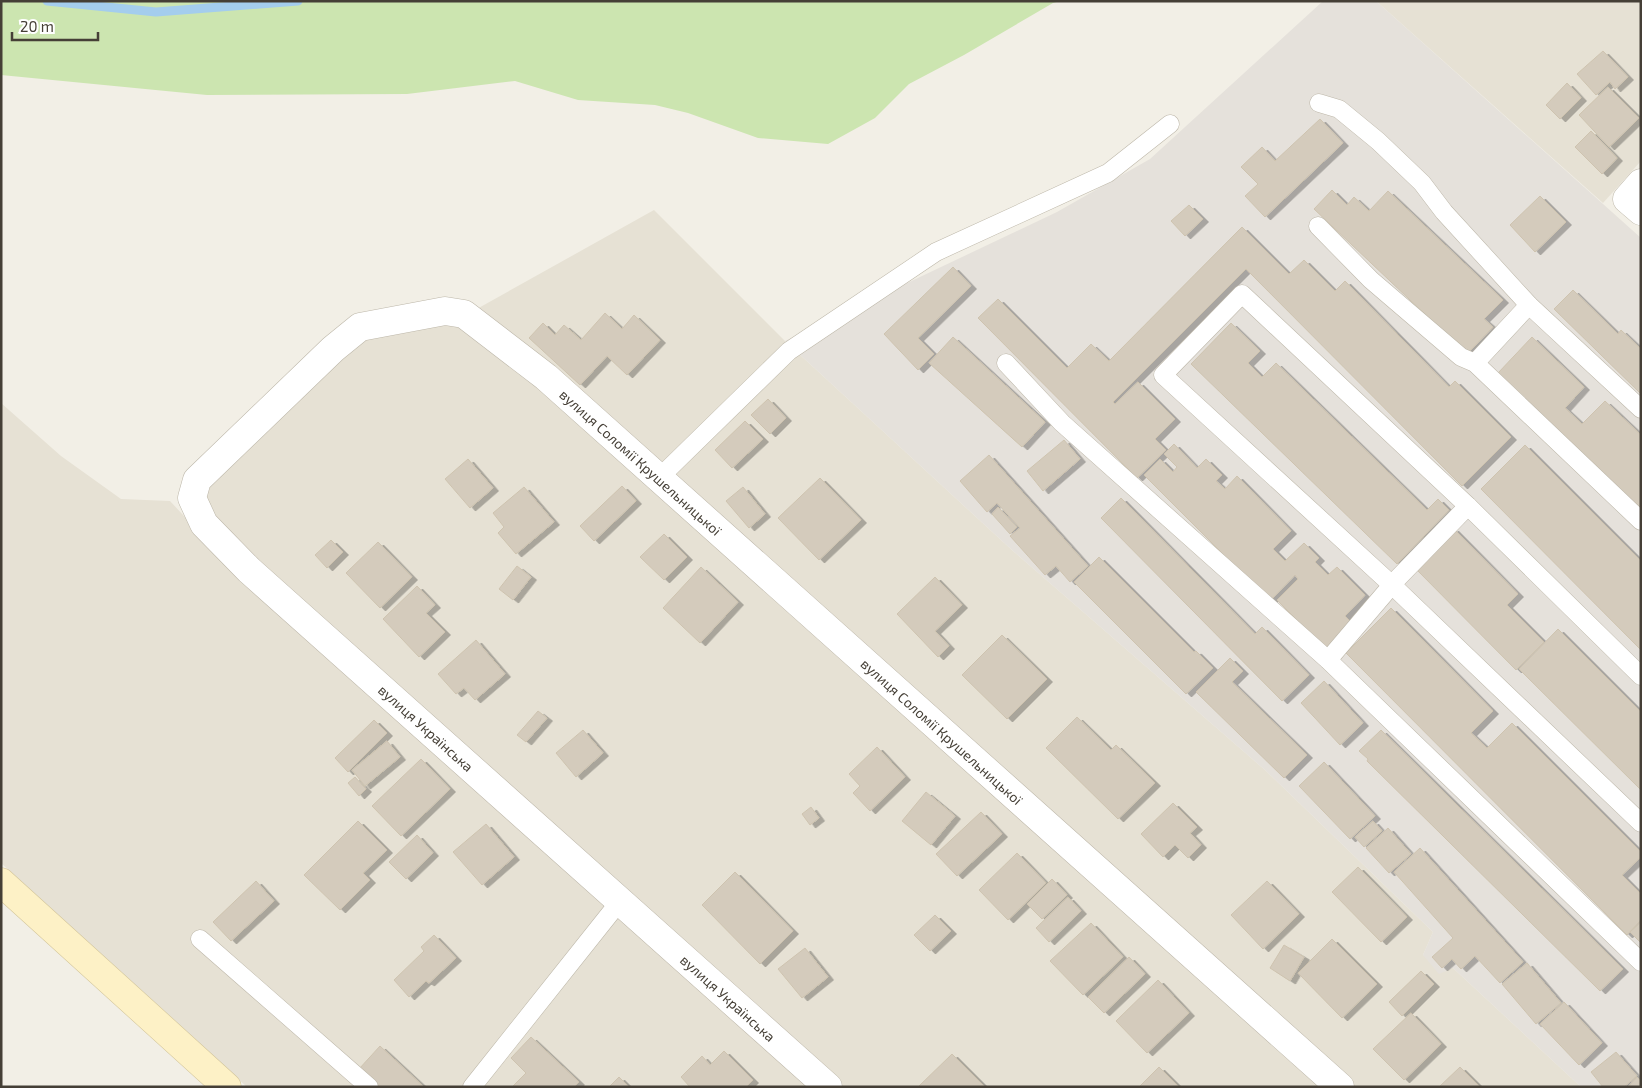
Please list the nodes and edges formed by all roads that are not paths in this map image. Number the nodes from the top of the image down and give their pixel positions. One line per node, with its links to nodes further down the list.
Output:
1 (1319, 103): 4 (lane)
2 (1170, 124): 9 (lane)
3 (1318, 226): 6 (lane)
4 (1529, 304): 6 (lane); 8 (lane)
5 (1006, 363): 13 (lane)
6 (1475, 363): 11 (lane)
7 (546, 378): 9 (street, вулиця Соломії Крушельницької); 17 (street, вулиця Українська)
8 (1641, 409)
9 (659, 478): 24 (street, вулиця Соломії Крушельницької)
10 (1468, 506): 12 (lane); 12 (lane); 14 (lane)
11 (1641, 521)
12 (1392, 585): 13 (lane); 15 (lane)
13 (1328, 660): 19 (lane)
14 (1641, 676)
15 (1641, 823)
16 (1, 882): 20 (main road)
17 (620, 901): 22 (lane); 23 (street, вулиця Українська)
18 (200, 939): 21 (lane)
19 (1641, 962)
20 (227, 1087)
21 (369, 1087)
22 (472, 1087)
23 (828, 1087)
24 (1340, 1087)

